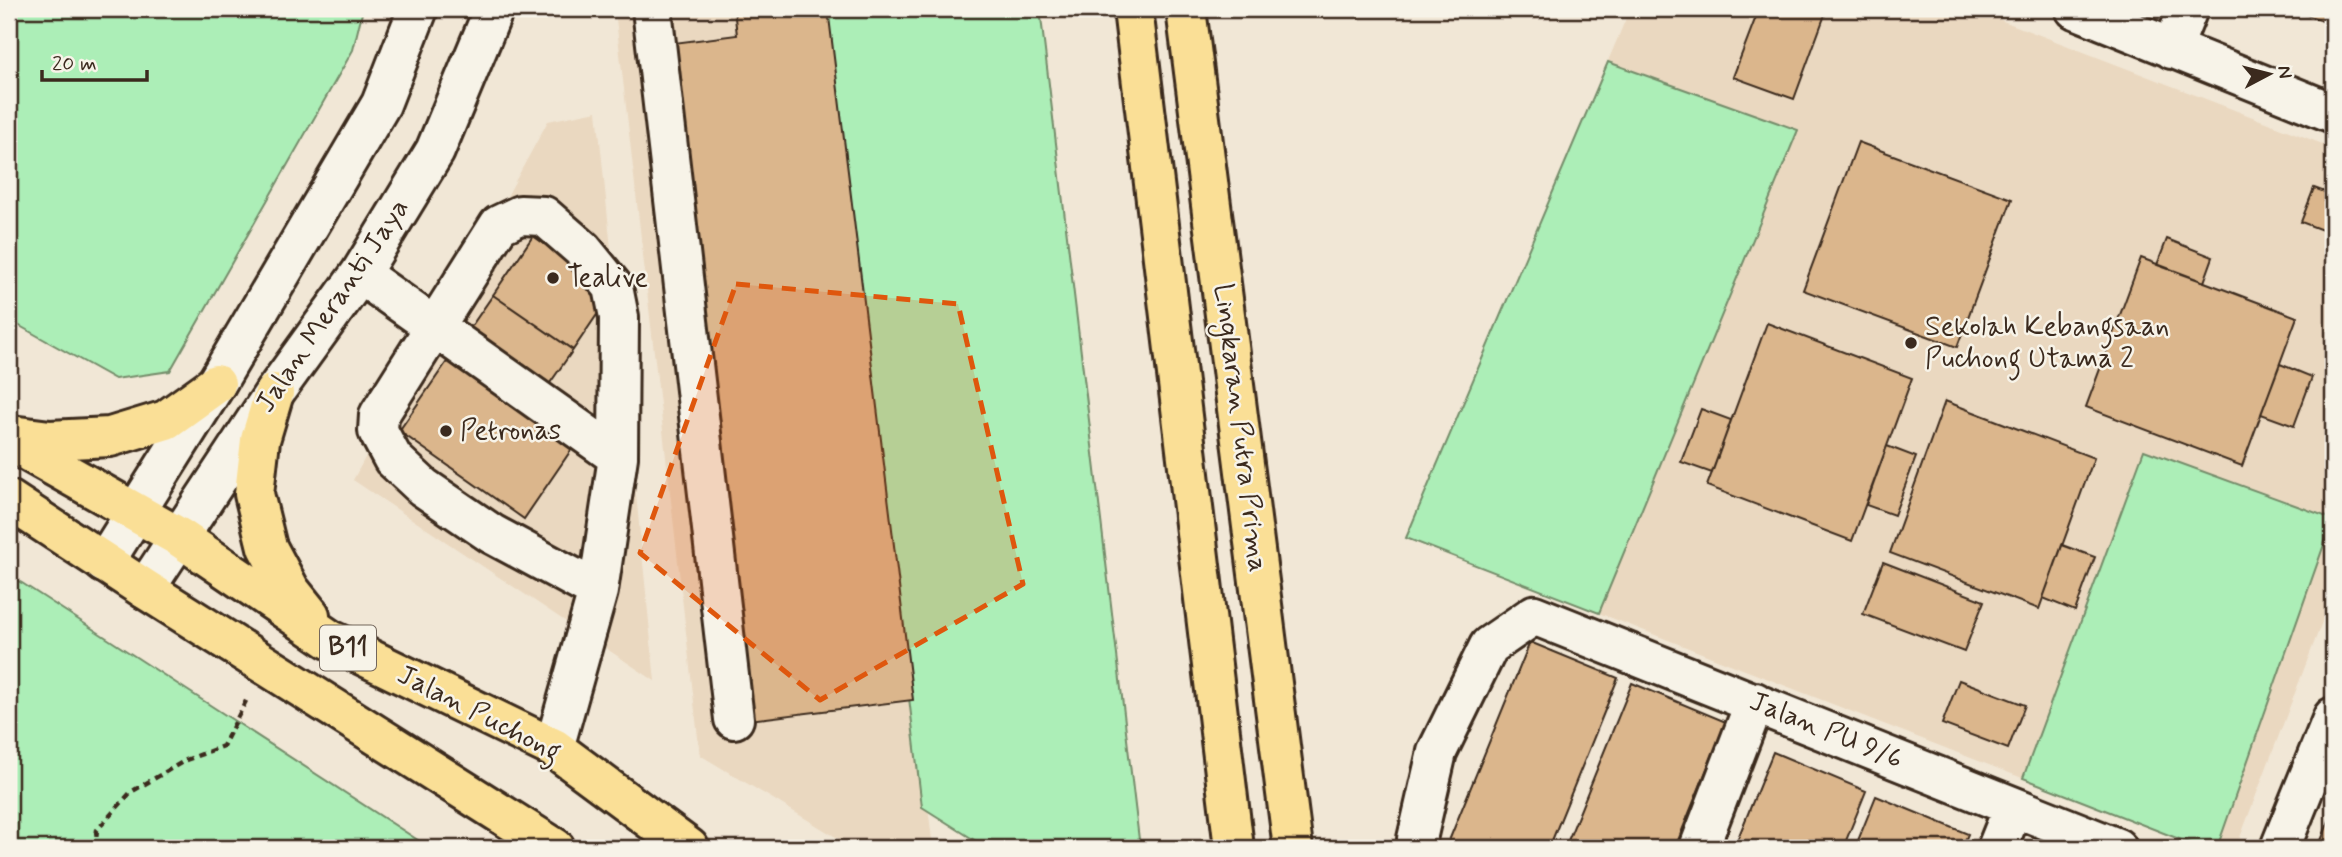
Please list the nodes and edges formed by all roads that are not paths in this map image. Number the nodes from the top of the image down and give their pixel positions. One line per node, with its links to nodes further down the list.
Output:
1 (418, 9): 12 (street, Jalan Meranti Jaya)
2 (494, 9): 10 (street, Jalan Meranti Jaya)
3 (652, 9): 25 (street)
4 (1133, 9): 31 (main road, Lingkaran Putra Prima)
5 (1186, 9): 32 (main road, Lingkaran Putra Prima)
6 (2076, 9): 8 (street)
7 (2188, 9): 8 (street)
8 (2172, 49): 9 (street)
9 (2333, 113)
10 (360, 274): 11 (street); 13 (street, Jalan Meranti Jaya)
11 (434, 326): 16 (street); 16 (street); 22 (street)
12 (216, 384): 14 (main road); 18 (street, Jalan Meranti Jaya)
13 (274, 393): 19 (street, Jalan Meranti Jaya); 23 (main road)
14 (9, 435)
15 (9, 441): 18 (main road, Jalan Puchong / B11)
16 (618, 457): 22 (street)
17 (9, 500): 20 (main road, B11)
18 (135, 510): 19 (main road, Jalan Puchong / B11); 20 (street, Jalan Meranti Jaya)
19 (179, 537): 21 (street, Jalan Meranti Jaya); 23 (main road, Jalan Puchong / B11)
20 (104, 563): 21 (main road, B11)
21 (145, 589): 29 (main road, B11)
22 (598, 591): 27 (street)
23 (329, 639): 27 (main road, Jalan Puchong / B11)
24 (1755, 702): 28 (street, Jalan PU 9/6); 33 (street, Jalan PU 9/6); 34 (street)
25 (734, 719)
26 (2333, 720): 37 (street)
27 (554, 748): 30 (main road, Jalan Puchong / B11)
28 (2013, 808): 35 (street); 36 (street, Jalan PU 9/6)
29 (555, 848)
30 (689, 848)
31 (1234, 848)
32 (1293, 848)
33 (1418, 848)
34 (1699, 848)
35 (1997, 848)
36 (2117, 848)
37 (2280, 848)

